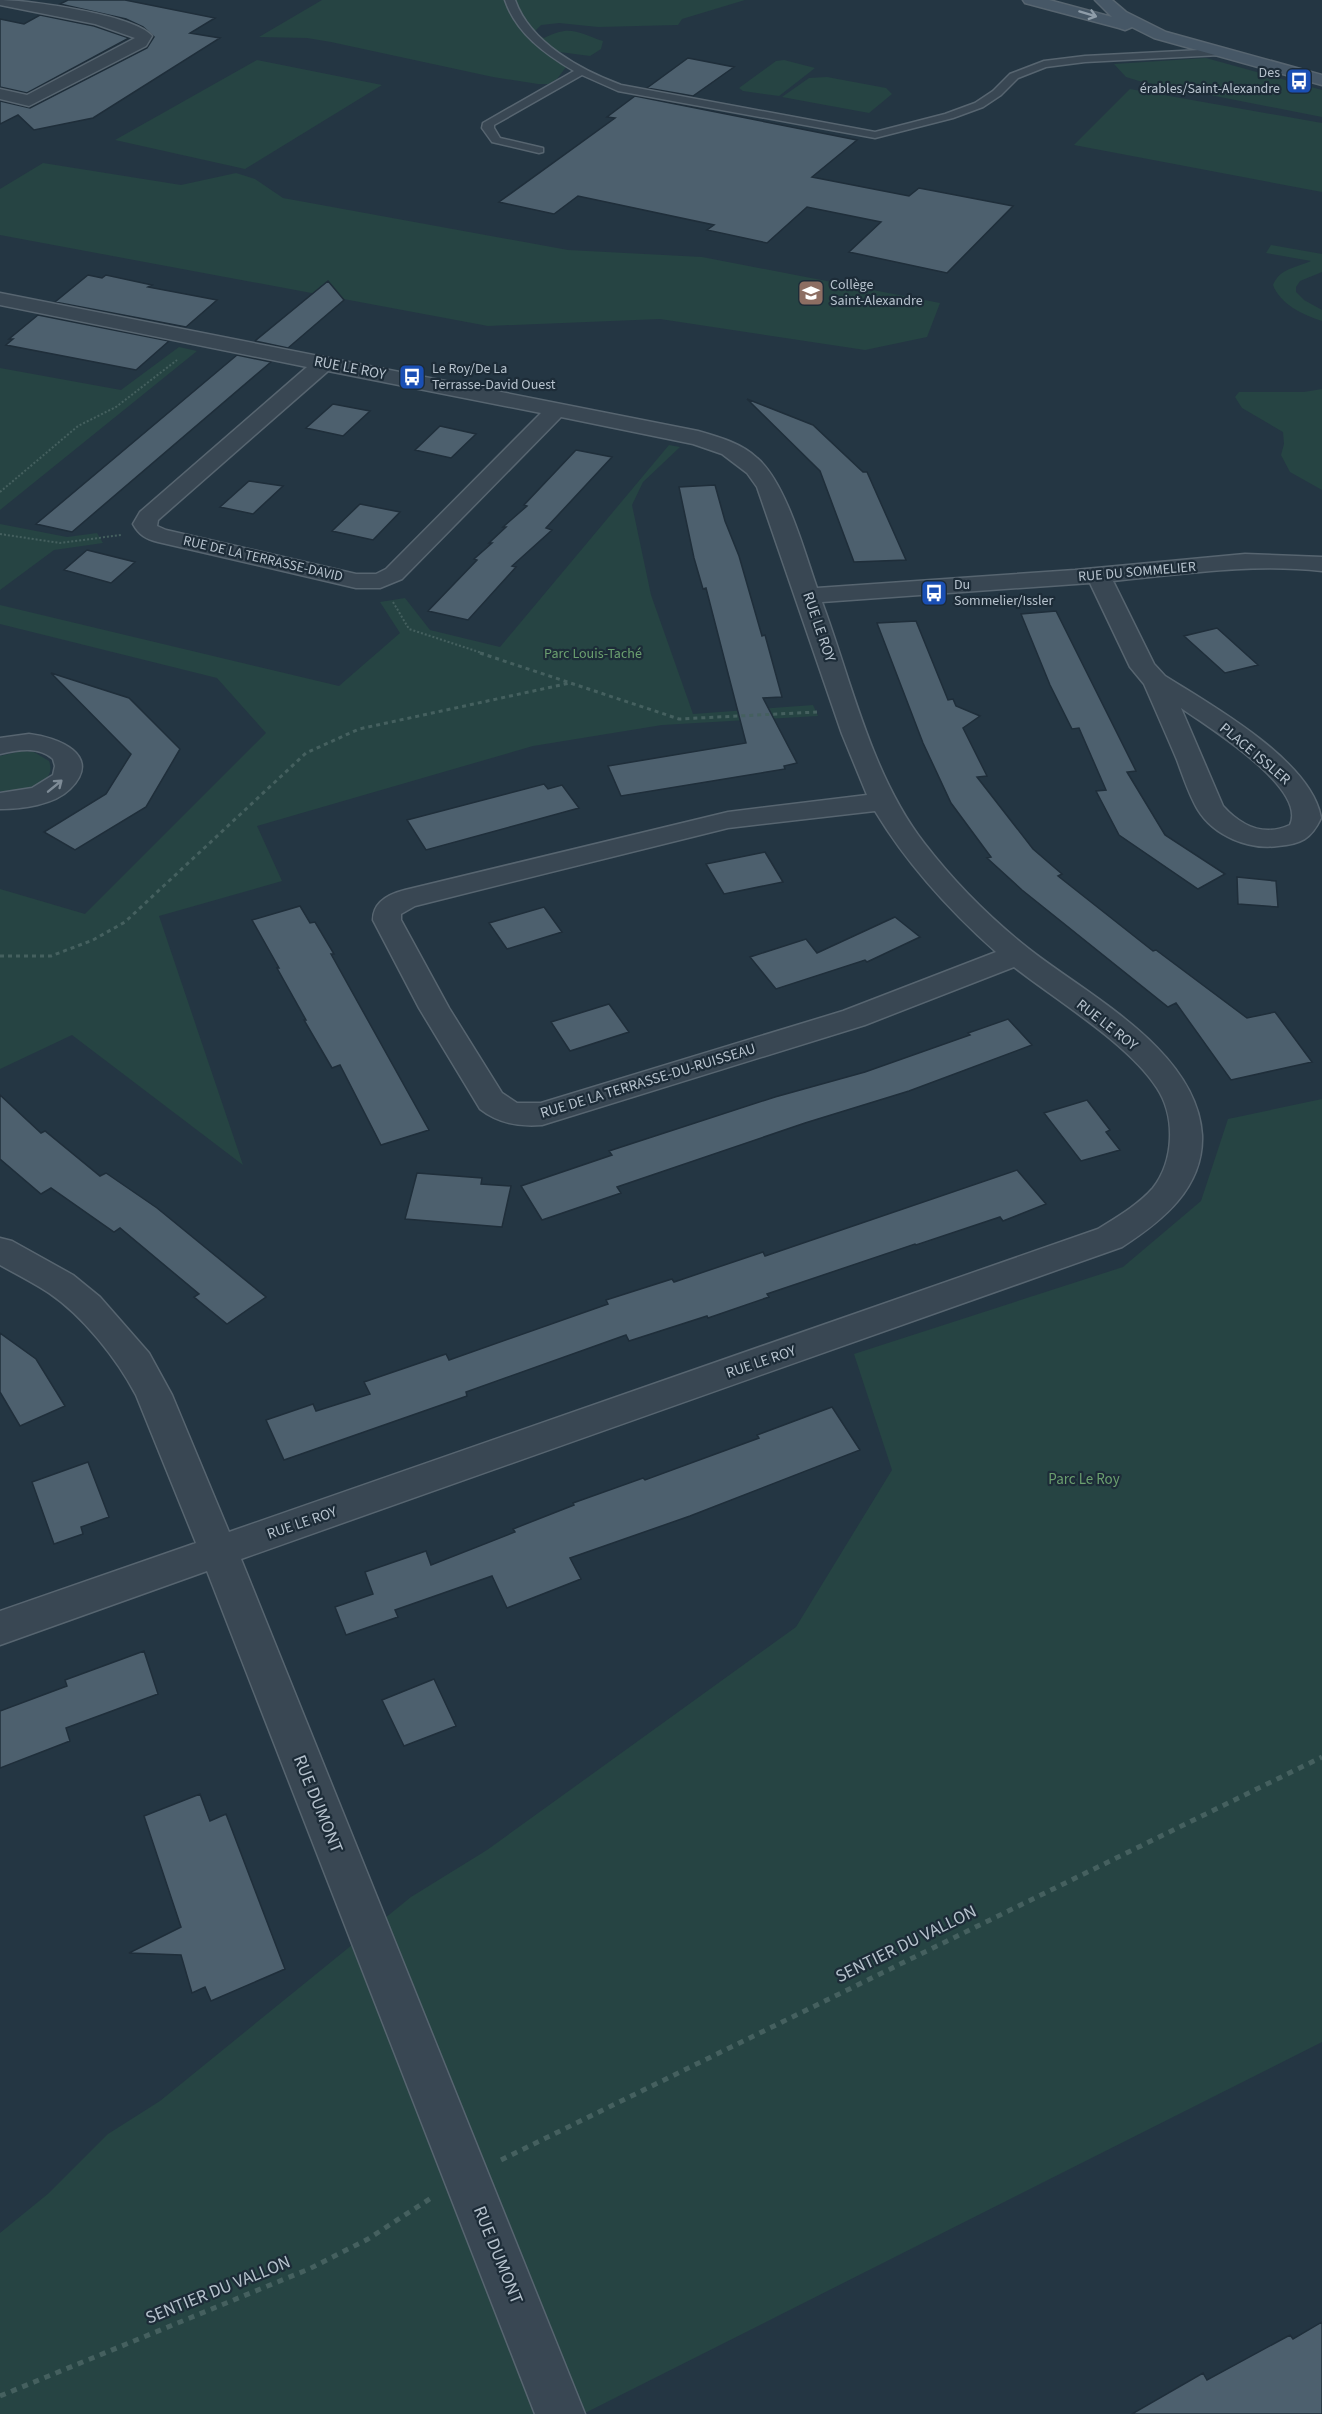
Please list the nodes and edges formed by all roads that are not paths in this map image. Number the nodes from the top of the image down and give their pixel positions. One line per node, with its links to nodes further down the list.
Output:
1 (1, 0): 9 (street)
2 (510, 0): 7 (lane)
3 (1031, 0): 5 (street, one-way to 5)
4 (1103, 0): 5 (street)
5 (1160, 35): 6 (street)
6 (1220, 52): 7 (lane); 8 (street)
7 (580, 72): 10 (lane)
8 (1322, 80)
9 (0, 94)
10 (539, 150)
11 (0, 299): 12 (street, RUE LE ROY)
12 (324, 363): 13 (street, RUE LE ROY); 13 (street, RUE DE LA TERRASSE-DAVID)
13 (556, 410): 16 (street, RUE LE ROY)
14 (1322, 564): 15 (street, RUE DU SOMMELIER)
15 (1098, 575): 16 (street, RUE DU SOMMELIER); 17 (street, PLACE ISSLER)
16 (809, 596): 20 (street, RUE LE ROY)
17 (1156, 681): 17 (street, PLACE ISSLER)
18 (0, 746): 19 (street, one-way to 18)
19 (0, 801)
20 (883, 802): 21 (street, RUE LE ROY); 21 (street, RUE DE LA TERRASSE-DU-RUISSEAU)
21 (1017, 955): 23 (street, RUE LE ROY)
22 (0, 1250): 23 (street, RUE DUMONT)
23 (219, 1552): 24 (street, RUE LE ROY); 25 (street, RUE DUMONT)
24 (0, 1628)
25 (561, 2414)

